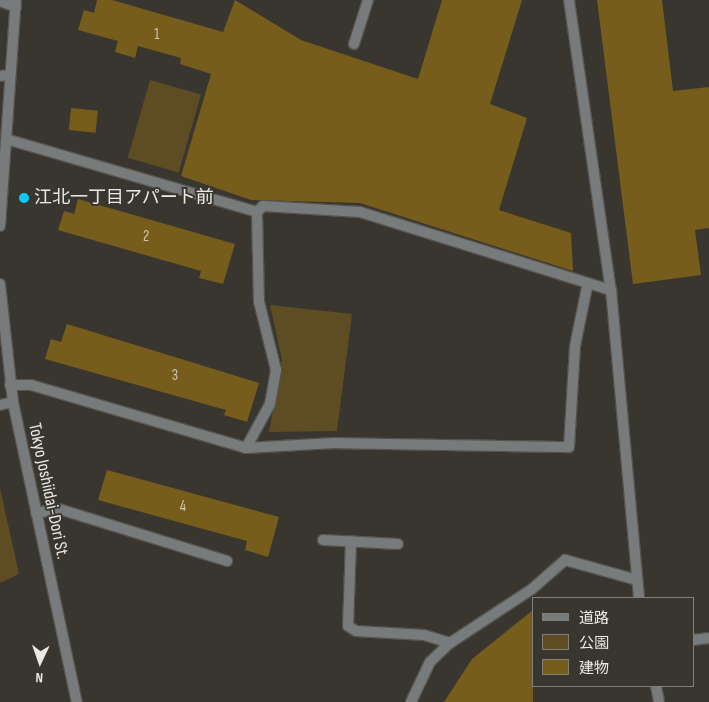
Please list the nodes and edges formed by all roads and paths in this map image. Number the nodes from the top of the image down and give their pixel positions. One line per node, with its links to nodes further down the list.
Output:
1 (368, 0): 5 (street)
2 (569, 0): 12 (street)
3 (0, 1): 4 (street)
4 (16, 4): 6 (street)
5 (354, 44)
6 (5, 75): 7 (street)
7 (6, 139): 8 (street); 9 (street)
8 (257, 212): 11 (street); 16 (street)
9 (0, 226)
10 (0, 284): 13 (street, Tokyo Joshiidai-Dori St.)
11 (587, 287): 12 (street); 16 (street)
12 (611, 290): 22 (street)
13 (10, 385): 14 (street, Tokyo Joshiidai-Dori St.); 16 (street)
14 (12, 402): 15 (street); 17 (street, Tokyo Joshiidai-Dori St.)
15 (0, 405)
16 (246, 448)
17 (36, 513): 21 (street); 28 (street, Tokyo Joshiidai-Dori St.)
18 (323, 540): 19 (street)
19 (351, 541): 20 (street); 26 (street)
20 (398, 544)
21 (226, 561)
22 (637, 580): 23 (street); 26 (street)
23 (639, 597)
24 (709, 638): 25 (street)
25 (694, 640)
26 (450, 642): 29 (street)
27 (656, 687): 30 (street)
28 (77, 702)
29 (411, 702)
30 (659, 702)

